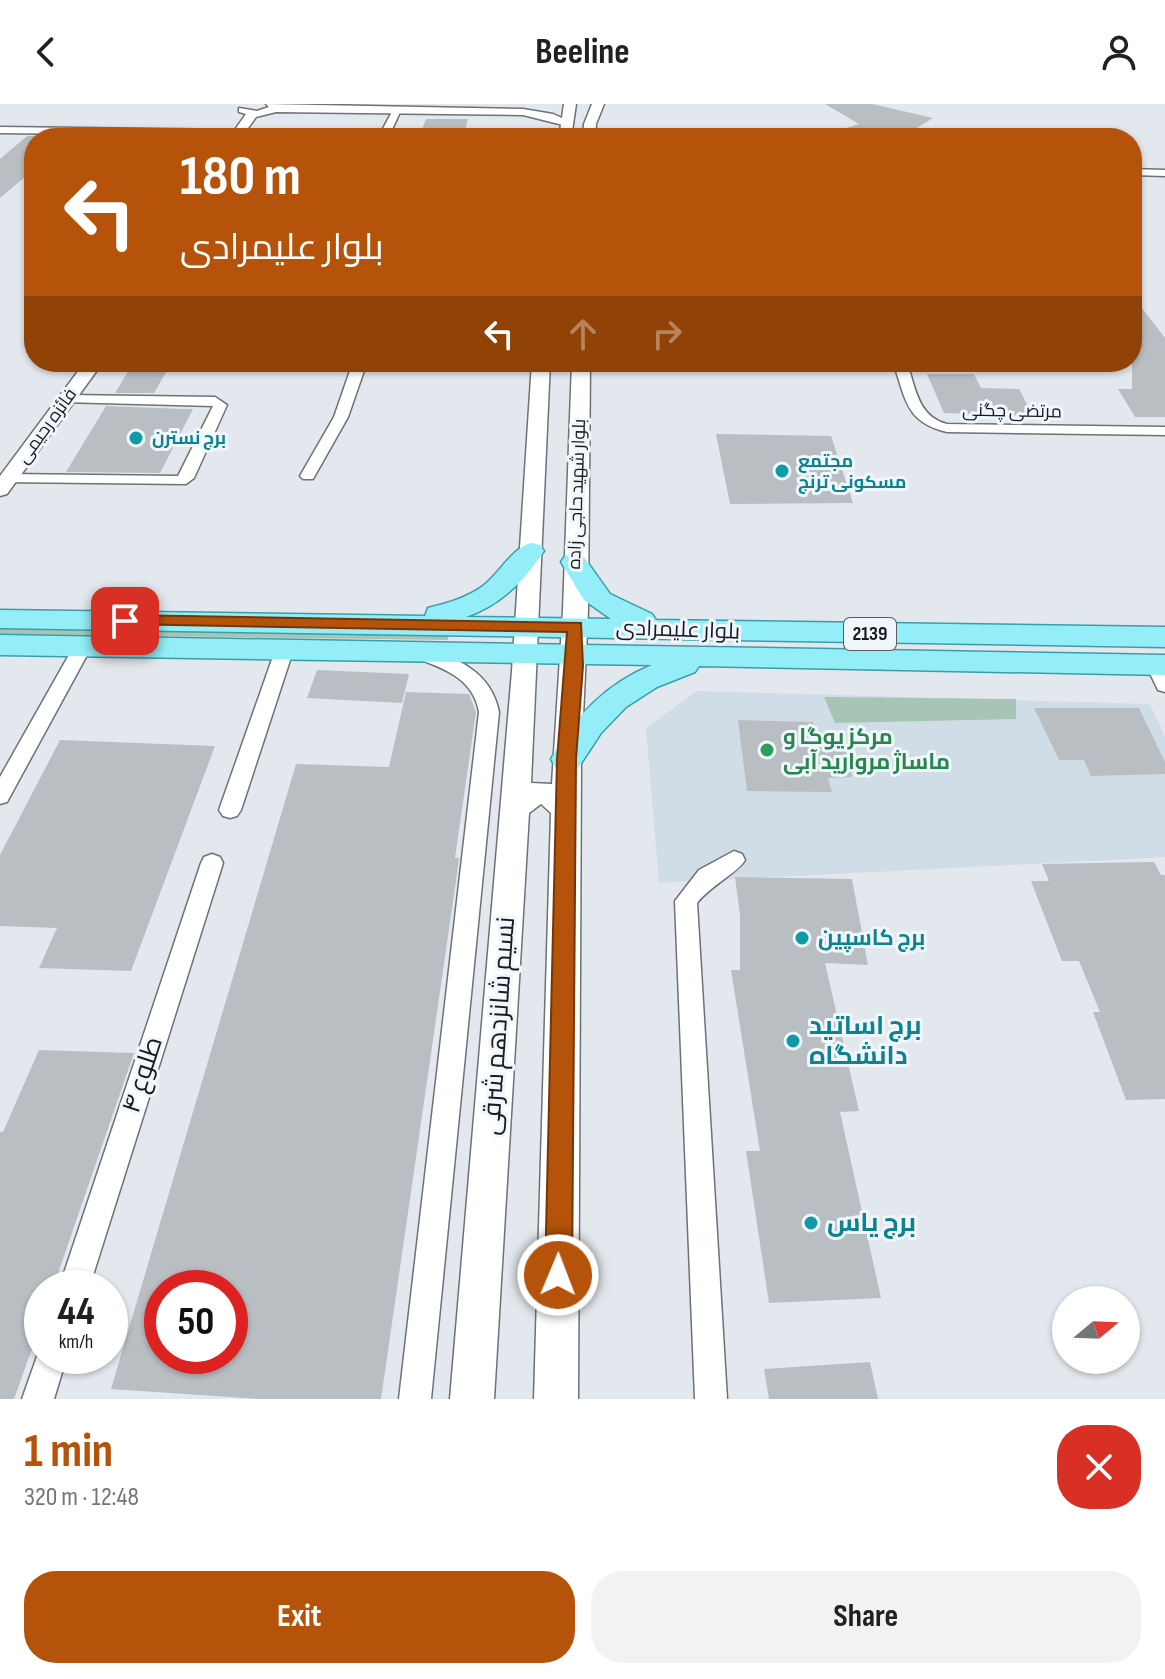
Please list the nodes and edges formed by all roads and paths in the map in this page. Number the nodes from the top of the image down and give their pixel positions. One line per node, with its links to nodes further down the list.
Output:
1 (563, 104): 7 (street)
2 (570, 104): 8 (main road)
3 (598, 104): 12 (main road)
4 (274, 106): 5 (street); 6 (street)
5 (253, 109): 9 (street)
6 (397, 110): 7 (street); 10 (street)
7 (523, 112): 8 (street)
8 (567, 123): 11 (main road)
9 (241, 128)
10 (388, 128)
11 (566, 128)
12 (590, 128)
13 (0, 130): 14 (street)
14 (24, 131)
15 (1142, 172): 16 (street)
16 (1165, 173)
17 (87, 372): 22 (street, فائزه رحیمی)
18 (357, 372): 24 (street)
19 (540, 372): 26 (main road, بلوار شهید حاجی زاده)
20 (581, 372): 27 (main road, بلوار شهید حاجی زاده)
21 (903, 372): 23 (street, مرتضی چگنی)
22 (67, 399): 25 (street, فائزه رحیمی); 25 (street)
23 (1165, 431)
24 (308, 476)
25 (4, 484)
26 (531, 551): 29 (main road); 32 (main road, بلوار شهید حاجی زاده)
27 (574, 562): 30 (main road); 33 (main road, بلوار شهید حاجی زاده)
28 (0, 619): 29 (main road, بلوار علیمرادی)
29 (375, 624): 32 (main road, بلوار علیمرادی)
30 (675, 632): 31 (main road, بلوار علیمرادی / 2139); 33 (main road, بلوار علیمرادی / 2139)
31 (1165, 637)
32 (526, 639): 33 (main road, بلوار علیمرادی); 37 (main road, بلوار علیمرادی); 42 (main road, نسیم شانزدهم شرقی)
33 (575, 640): 38 (main road, بلوار علیمرادی / 2139); 40 (main road)
34 (0, 645): 35 (main road, بلوار علیمرادی)
35 (83, 646): 36 (main road, بلوار علیمرادی); 41 (street)
36 (285, 648): 37 (main road, بلوار علیمرادی); 43 (street)
37 (415, 651): 50 (street)
38 (711, 658): 39 (main road, بلوار علیمرادی / 2139); 40 (main road)
39 (1162, 672)
40 (567, 759): 44 (main road)
41 (0, 796)
42 (515, 809): 44 (main road); 51 (main road, نسیم شانزدهم شرقی)
43 (230, 810)
44 (566, 810): 52 (main road)
45 (734, 860): 53 (street)
46 (212, 863): 47 (street, طلوع ۴)
47 (80, 1270)
48 (46, 1374): 49 (street)
49 (38, 1399)
50 (415, 1399)
51 (472, 1399)
52 (556, 1399)
53 (711, 1399)

